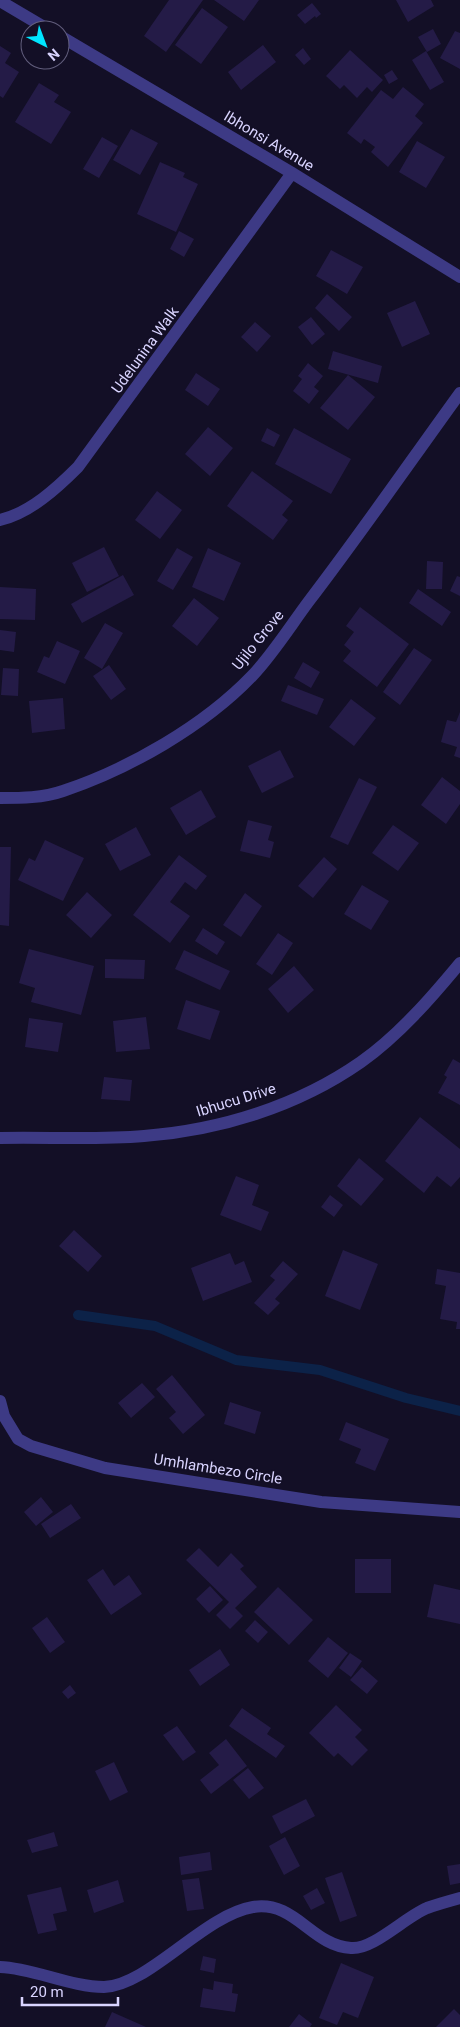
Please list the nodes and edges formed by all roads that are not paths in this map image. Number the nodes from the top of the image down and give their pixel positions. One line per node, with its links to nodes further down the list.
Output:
1 (0, 1): 2 (street)
2 (32, 20)
3 (70, 42): 4 (street, Ibhonsi Avenue)
4 (292, 173): 5 (street, Ibhonsi Avenue); 7 (street, Udelunina Walk)
5 (460, 277)
6 (460, 393): 8 (street, Ujilo Grove)
7 (0, 520)
8 (0, 798)
9 (460, 963): 10 (street, Ibhucu Drive)
10 (0, 1138)
11 (0, 1401): 12 (street, Umhlambezo Circle)
12 (460, 1512)
13 (460, 1898): 14 (street)
14 (0, 1967)

